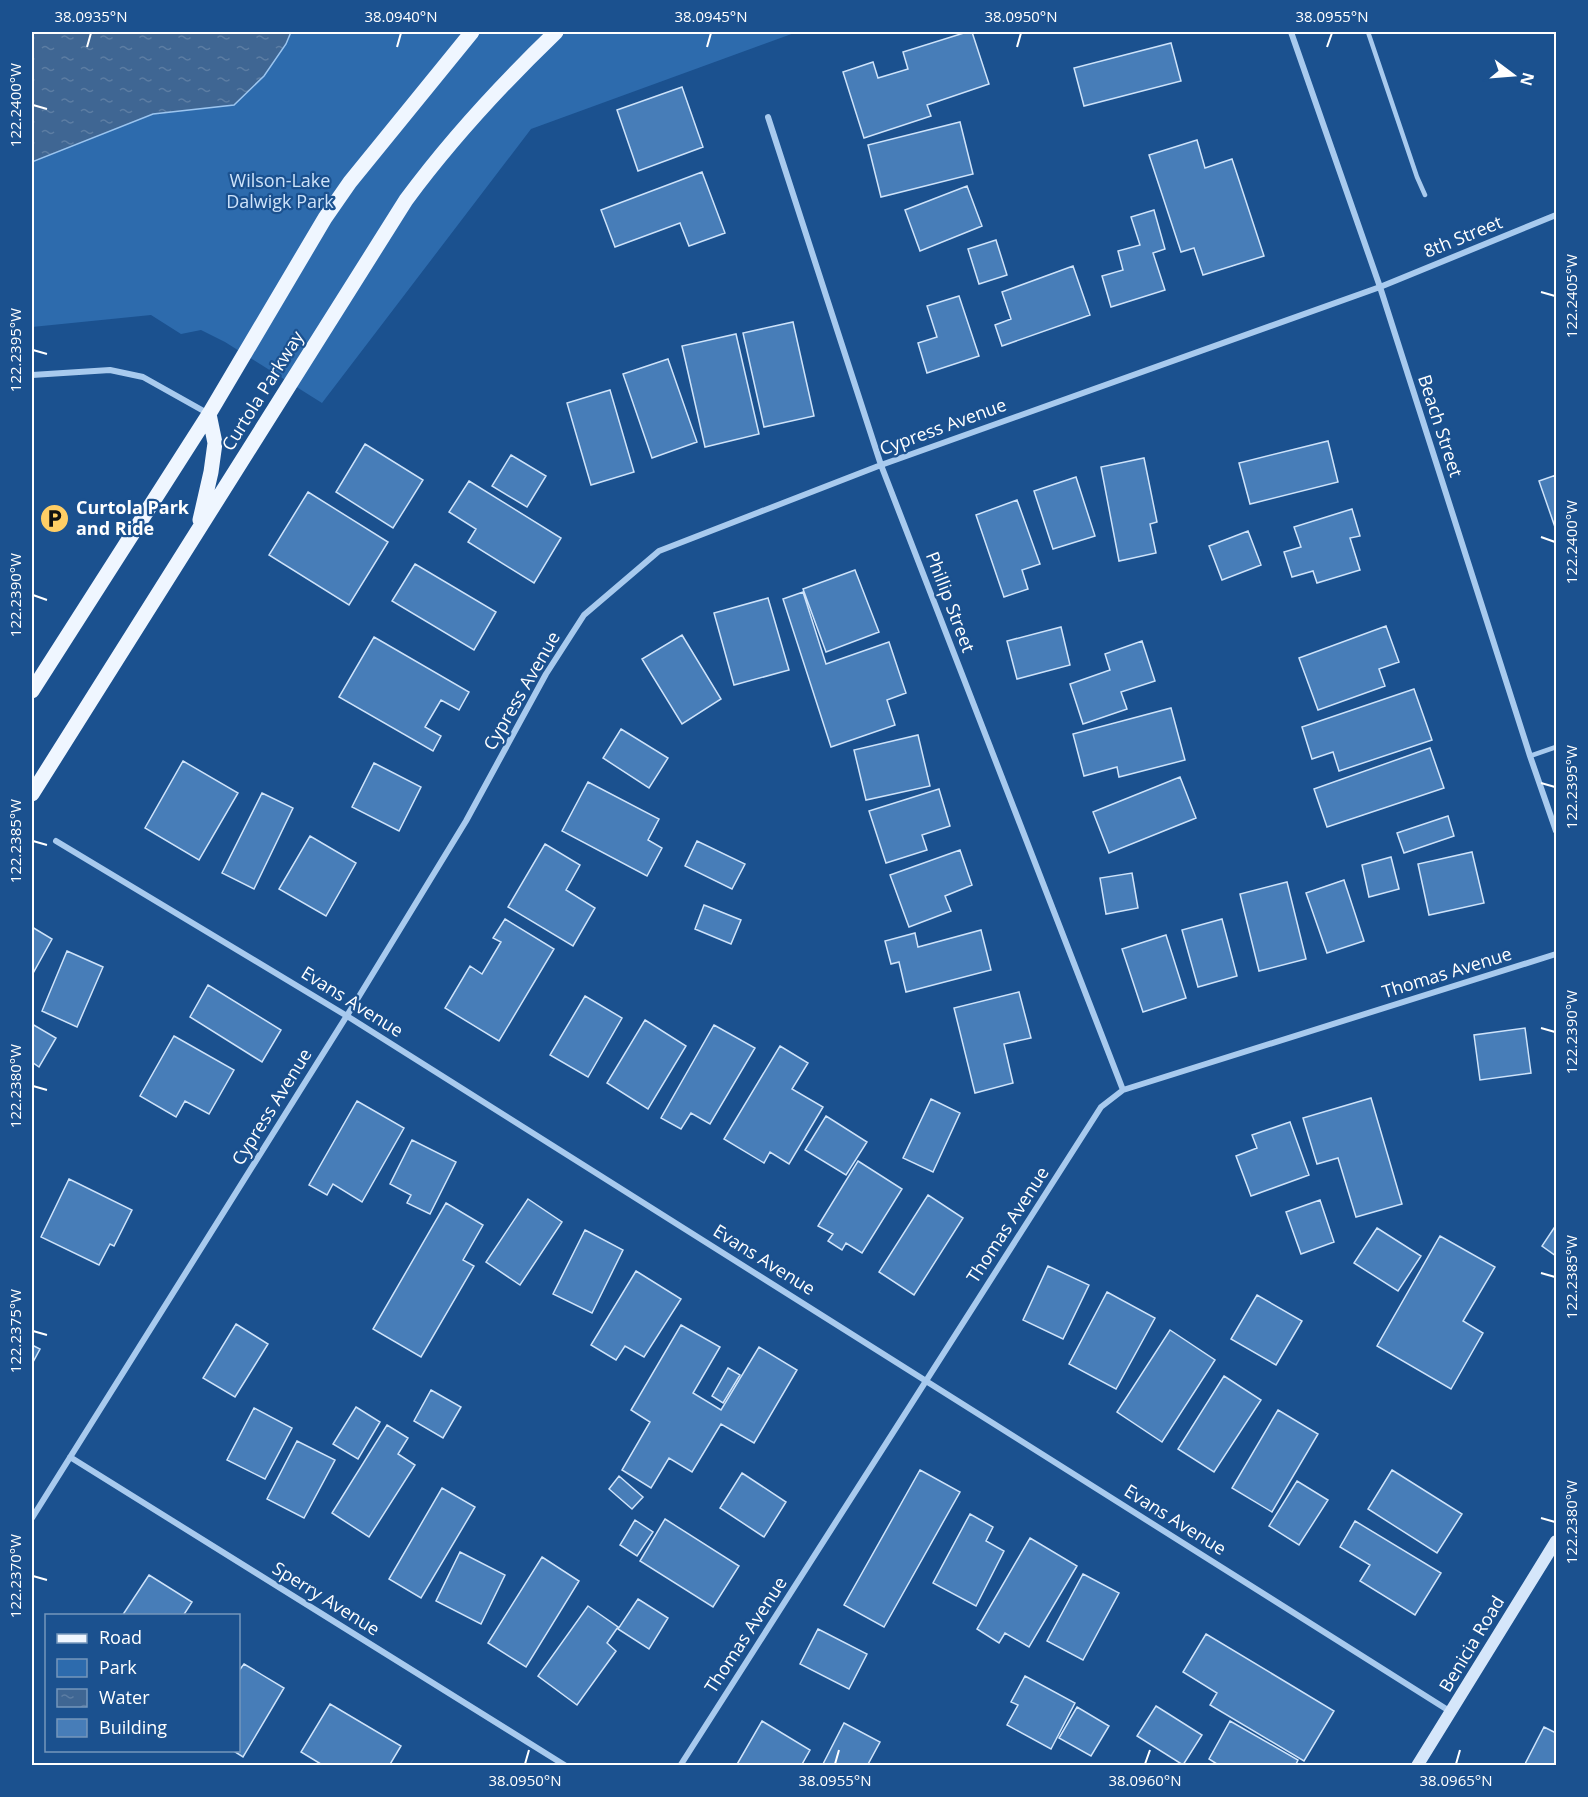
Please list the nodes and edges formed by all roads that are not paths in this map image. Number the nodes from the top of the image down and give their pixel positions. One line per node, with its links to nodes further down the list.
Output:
1 (472, 32): 10 (main road, Curtola Parkway)
2 (556, 32): 12 (main road, Curtola Parkway)
3 (1291, 32): 8 (street, Beach Street)
4 (1368, 32): 6 (lane)
5 (768, 117): 11 (street, Phillip Street)
6 (1425, 195)
7 (1557, 215): 8 (street, 8th Street)
8 (1380, 287): 11 (street, Cypress Avenue); 15 (street, Beach Street)
9 (32, 375): 10 (street)
10 (209, 414): 12 (main road); 13 (main road, Curtola Parkway)
11 (881, 465): 20 (street, Cypress Avenue); 21 (street, Phillip Street)
12 (198, 532): 16 (main road, Curtola Parkway)
13 (32, 691)
14 (1557, 747): 15 (lane)
15 (1530, 756): 17 (street, Beach Street)
16 (32, 795)
17 (1557, 831)
18 (56, 841): 20 (street, Evans Avenue)
19 (1557, 954): 21 (street, Thomas Avenue)
20 (347, 1016): 22 (street, Evans Avenue); 23 (street, Cypress Avenue)
21 (1123, 1090): 22 (street, Thomas Avenue)
22 (926, 1380): 26 (street, Evans Avenue); 28 (street, Thomas Avenue)
23 (70, 1457): 24 (street, Cypress Avenue); 27 (street, Sperry Avenue)
24 (32, 1518)
25 (1557, 1541): 26 (main road, Benicia Road)
26 (1451, 1713): 29 (main road, Benicia Road)
27 (566, 1766)
28 (680, 1766)
29 (1417, 1766)

